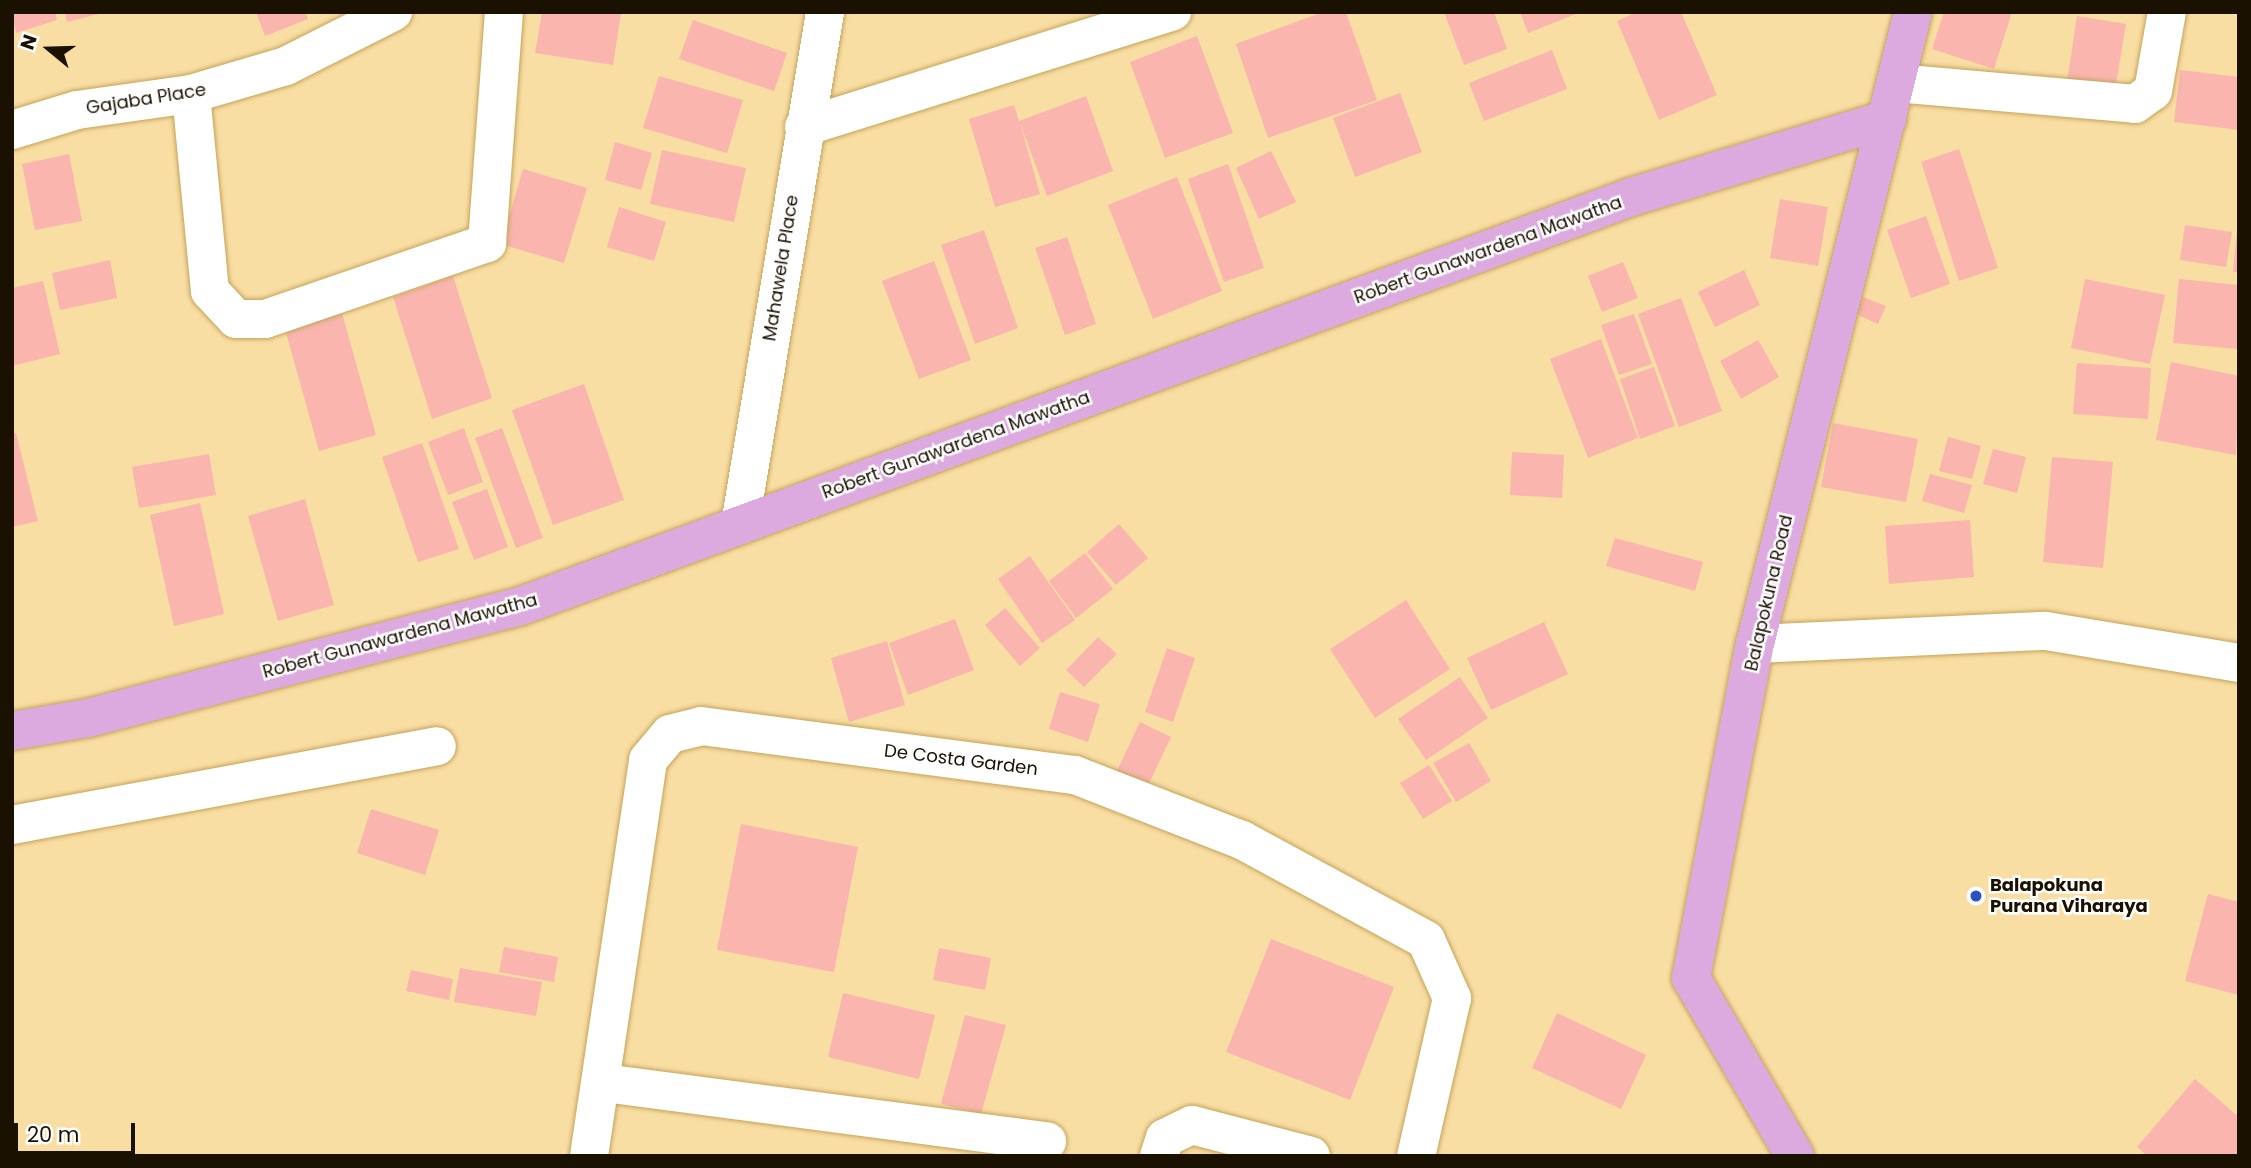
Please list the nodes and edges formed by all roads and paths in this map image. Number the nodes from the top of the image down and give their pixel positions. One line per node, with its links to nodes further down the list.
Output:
1 (393, 12): 8 (street, Gajaba Place)
2 (504, 12): 8 (street)
3 (825, 12): 10 (street, Mahawela Place)
4 (1172, 12): 10 (street)
5 (1913, 12): 7 (main road, Balapokuna Road)
6 (2167, 12): 7 (street)
7 (1896, 83): 9 (main road, Balapokuna Road)
8 (191, 94): 11 (street, Gajaba Place)
9 (1887, 120): 12 (main road, Robert Gunawardena Mawatha); 13 (main road, Balapokuna Road)
10 (804, 127): 12 (street, Mahawela Place)
11 (12, 130)
12 (740, 525): 15 (main road, Robert Gunawardena Mawatha)
13 (1755, 643): 14 (street); 24 (main road, Balapokuna Road)
14 (2239, 663)
15 (12, 731)
16 (437, 746): 17 (street)
17 (12, 825)
18 (604, 1083): 19 (street); 20 (street, De Costa Garden); 23 (street, De Costa Garden)
19 (1047, 1141)
20 (589, 1156)
21 (1159, 1156): 22 (street)
22 (1311, 1156)
23 (1416, 1156)
24 (1795, 1156)

